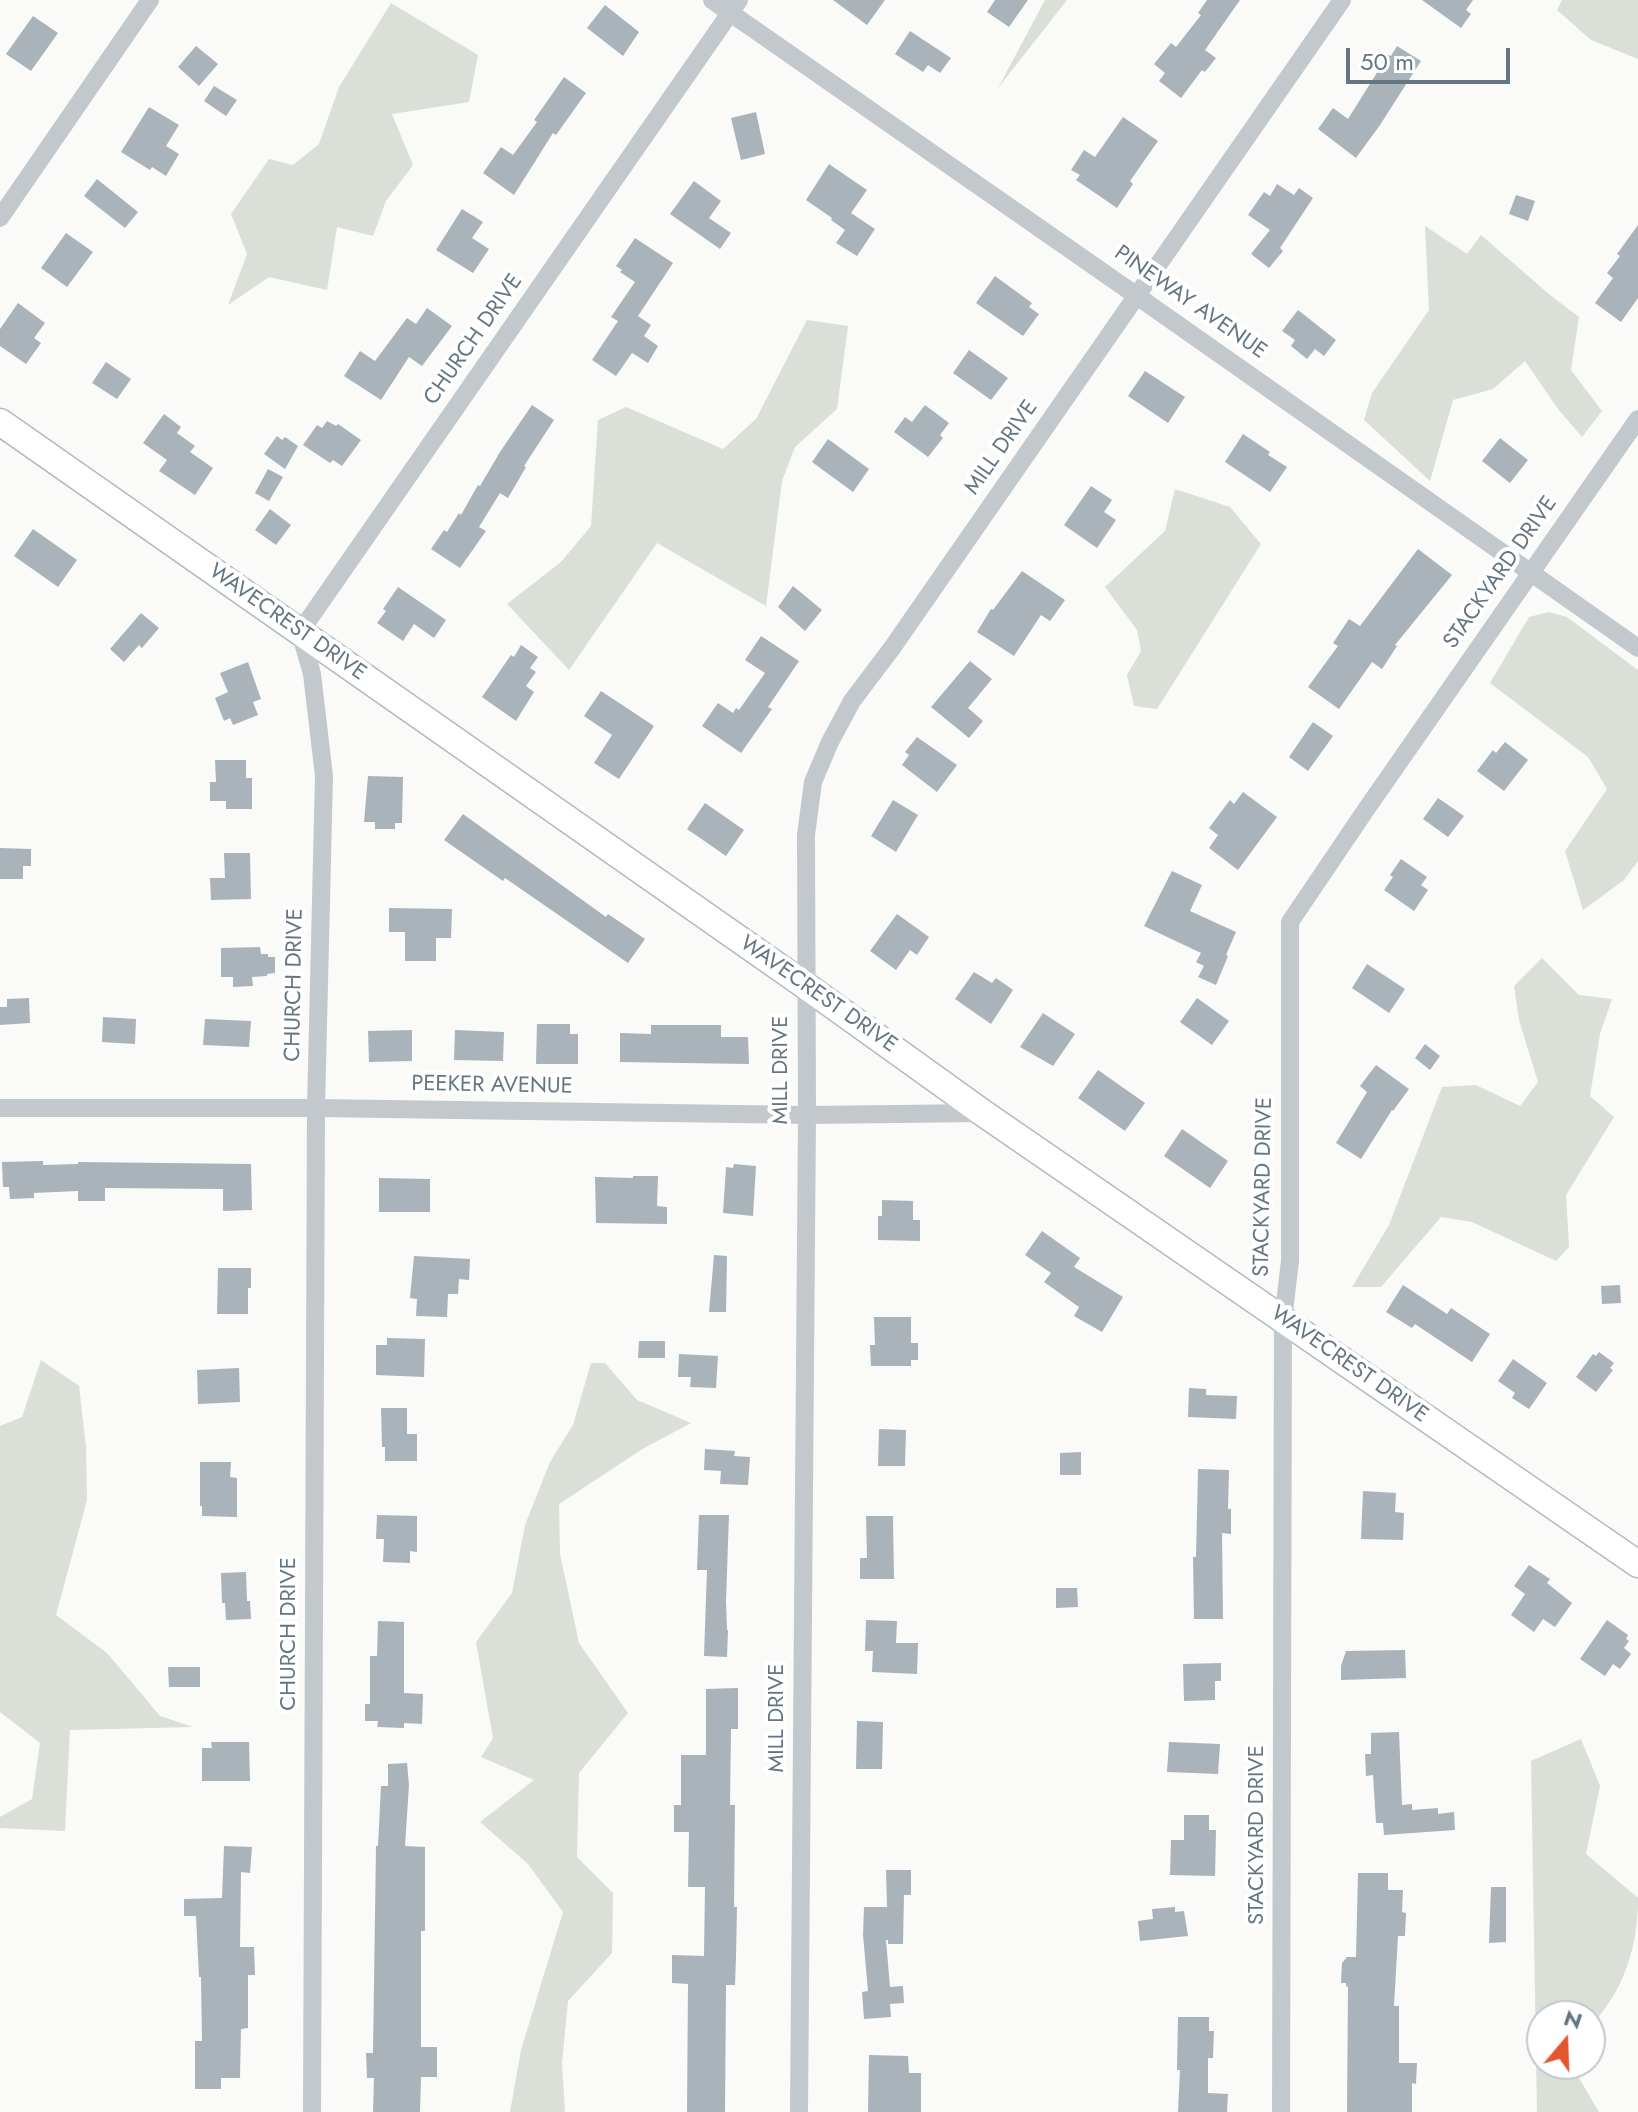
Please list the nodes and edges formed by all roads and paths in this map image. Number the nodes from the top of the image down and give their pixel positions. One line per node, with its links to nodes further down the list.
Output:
1 (150, 0): 5 (street)
2 (712, 0): 4 (street, PINEWAY AVENUE)
3 (1342, 0): 6 (street, MILL DRIVE)
4 (735, 6): 6 (street, PINEWAY AVENUE); 10 (street, CHURCH DRIVE)
5 (0, 218)
6 (1137, 296): 9 (street, PINEWAY AVENUE); 12 (street, MILL DRIVE)
7 (1638, 419): 9 (street, STACKYARD DRIVE)
8 (0, 422): 10 (street, WAVECREST DRIVE)
9 (1530, 572): 11 (street, PINEWAY AVENUE); 17 (street, STACKYARD DRIVE)
10 (300, 632): 12 (street, WAVECREST DRIVE); 14 (street, CHURCH DRIVE)
11 (1638, 648)
12 (806, 986): 15 (street, WAVECREST DRIVE); 16 (street, MILL DRIVE)
13 (0, 1108): 14 (street, PEEKER AVENUE)
14 (316, 1108): 16 (street, PEEKER AVENUE); 19 (street, CHURCH DRIVE)
15 (983, 1113): 16 (street, PEEKER AVENUE); 17 (street, WAVECREST DRIVE)
16 (807, 1115): 20 (street, MILL DRIVE)
17 (1283, 1320): 18 (street, WAVECREST DRIVE); 21 (street, STACKYARD DRIVE)
18 (1638, 1564)
19 (312, 2112)
20 (799, 2112)
21 (1281, 2112)

